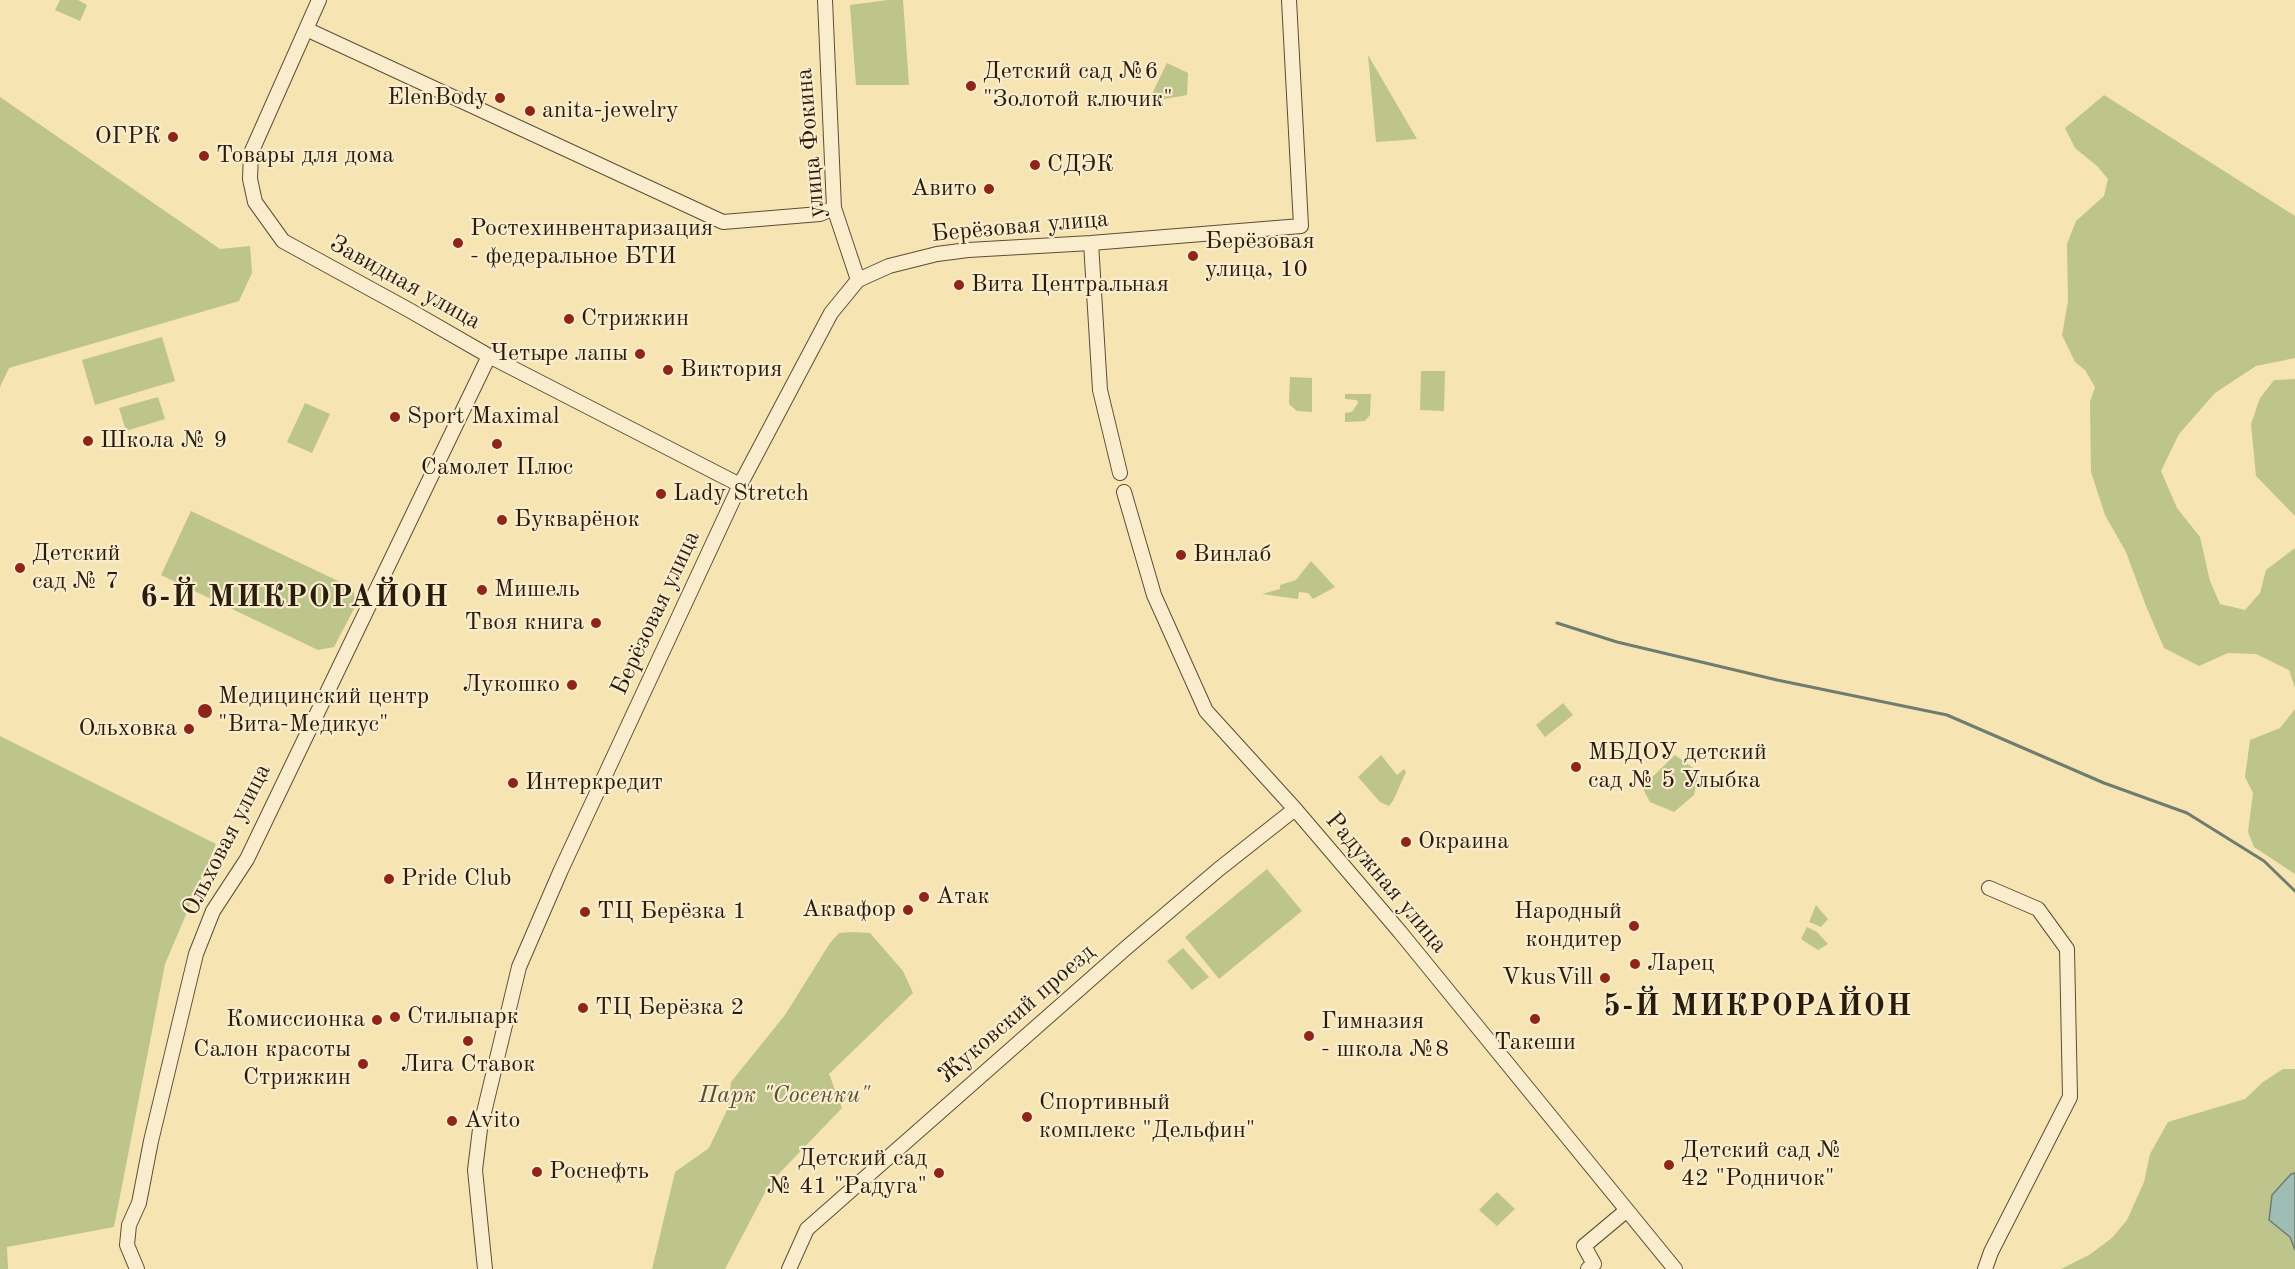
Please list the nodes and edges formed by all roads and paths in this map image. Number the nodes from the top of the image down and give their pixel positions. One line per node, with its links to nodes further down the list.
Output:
1 (319, 0): 4 (street, Завидная улица)
2 (825, 0): 5 (street, улица Фокина)
3 (1289, 0): 6 (street, Берёзовая улица)
4 (306, 29): 5 (street); 8 (street, Завидная улица)
5 (834, 208): 7 (street, улица Фокина)
6 (1091, 243): 7 (street, Берёзовая улица); 9 (street)
7 (858, 280): 10 (street, Берёзовая улица)
8 (489, 356): 10 (street, Завидная улица); 15 (street, Ольховая улица)
9 (1120, 473)
10 (740, 485): 16 (street, Берёзовая улица)
11 (1124, 492): 12 (street, Радужная улица)
12 (1295, 809): 14 (street, Радужная улица); 17 (street, Жуковский проезд)
13 (1989, 888): 20 (street)
14 (1627, 1210): 18 (street); 19 (street, Радужная улица)
15 (137, 1269)
16 (485, 1269)
17 (789, 1269)
18 (1588, 1269)
19 (1675, 1269)
20 (1985, 1269)

